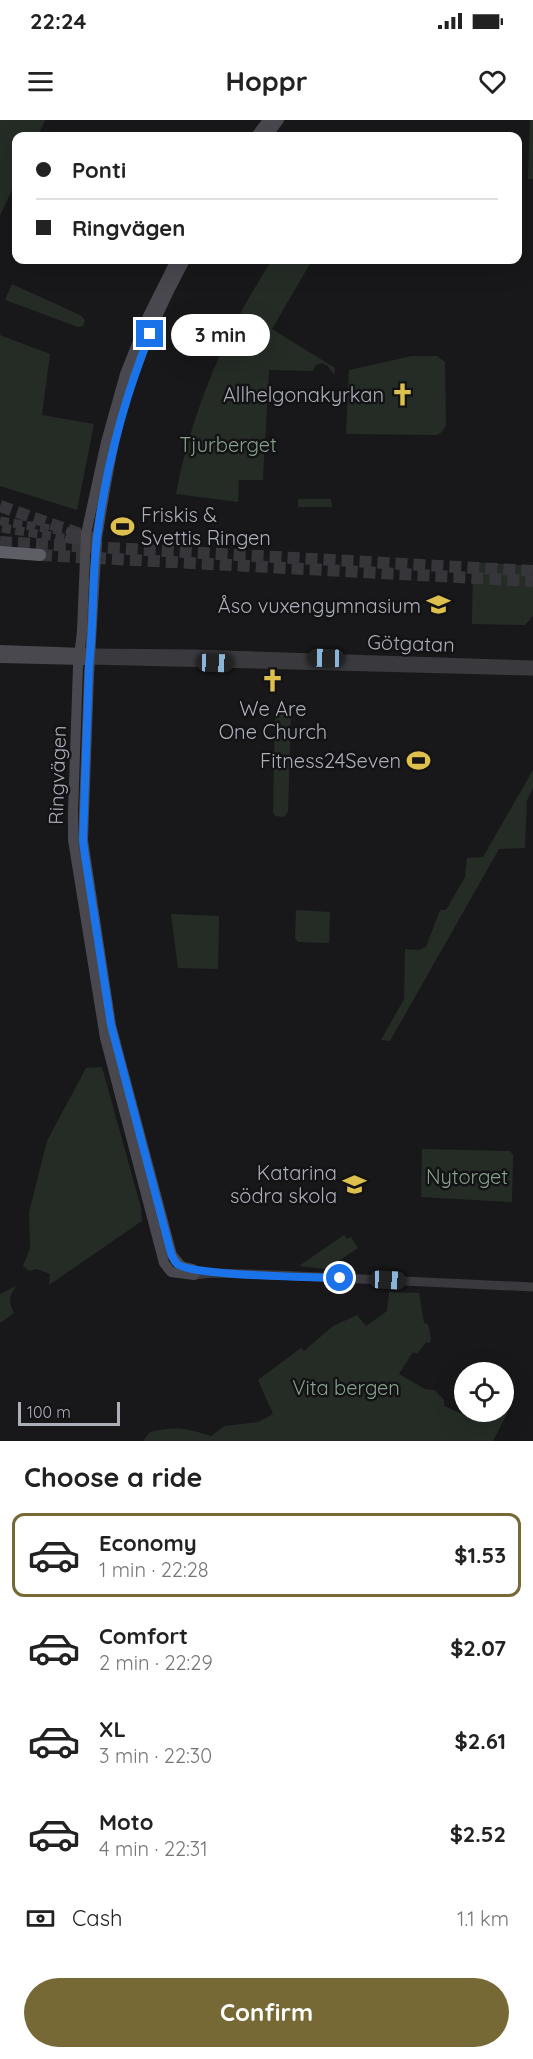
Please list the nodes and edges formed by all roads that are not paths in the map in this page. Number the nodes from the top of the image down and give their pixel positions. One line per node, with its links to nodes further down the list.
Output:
1 (174, 264): 4 (main road, Ringvägen)
2 (183, 264): 4 (main road, Ringvägen)
3 (70, 536): 4 (street)
4 (90, 538): 8 (main road, Ringvägen)
5 (0, 552): 6 (highway)
6 (0, 561)
7 (0, 650): 8 (main road, Götgatan)
8 (85, 657): 9 (main road, Götgatan); 10 (street, Götgatan); 11 (street, Götgatan); 12 (main road, Ringvägen)
9 (0, 658)
10 (533, 664)
11 (533, 671)
12 (79, 796): 13 (main road, Ringvägen); 13 (main road, Ringvägen)
13 (192, 1270): 14 (street)
14 (533, 1287)

